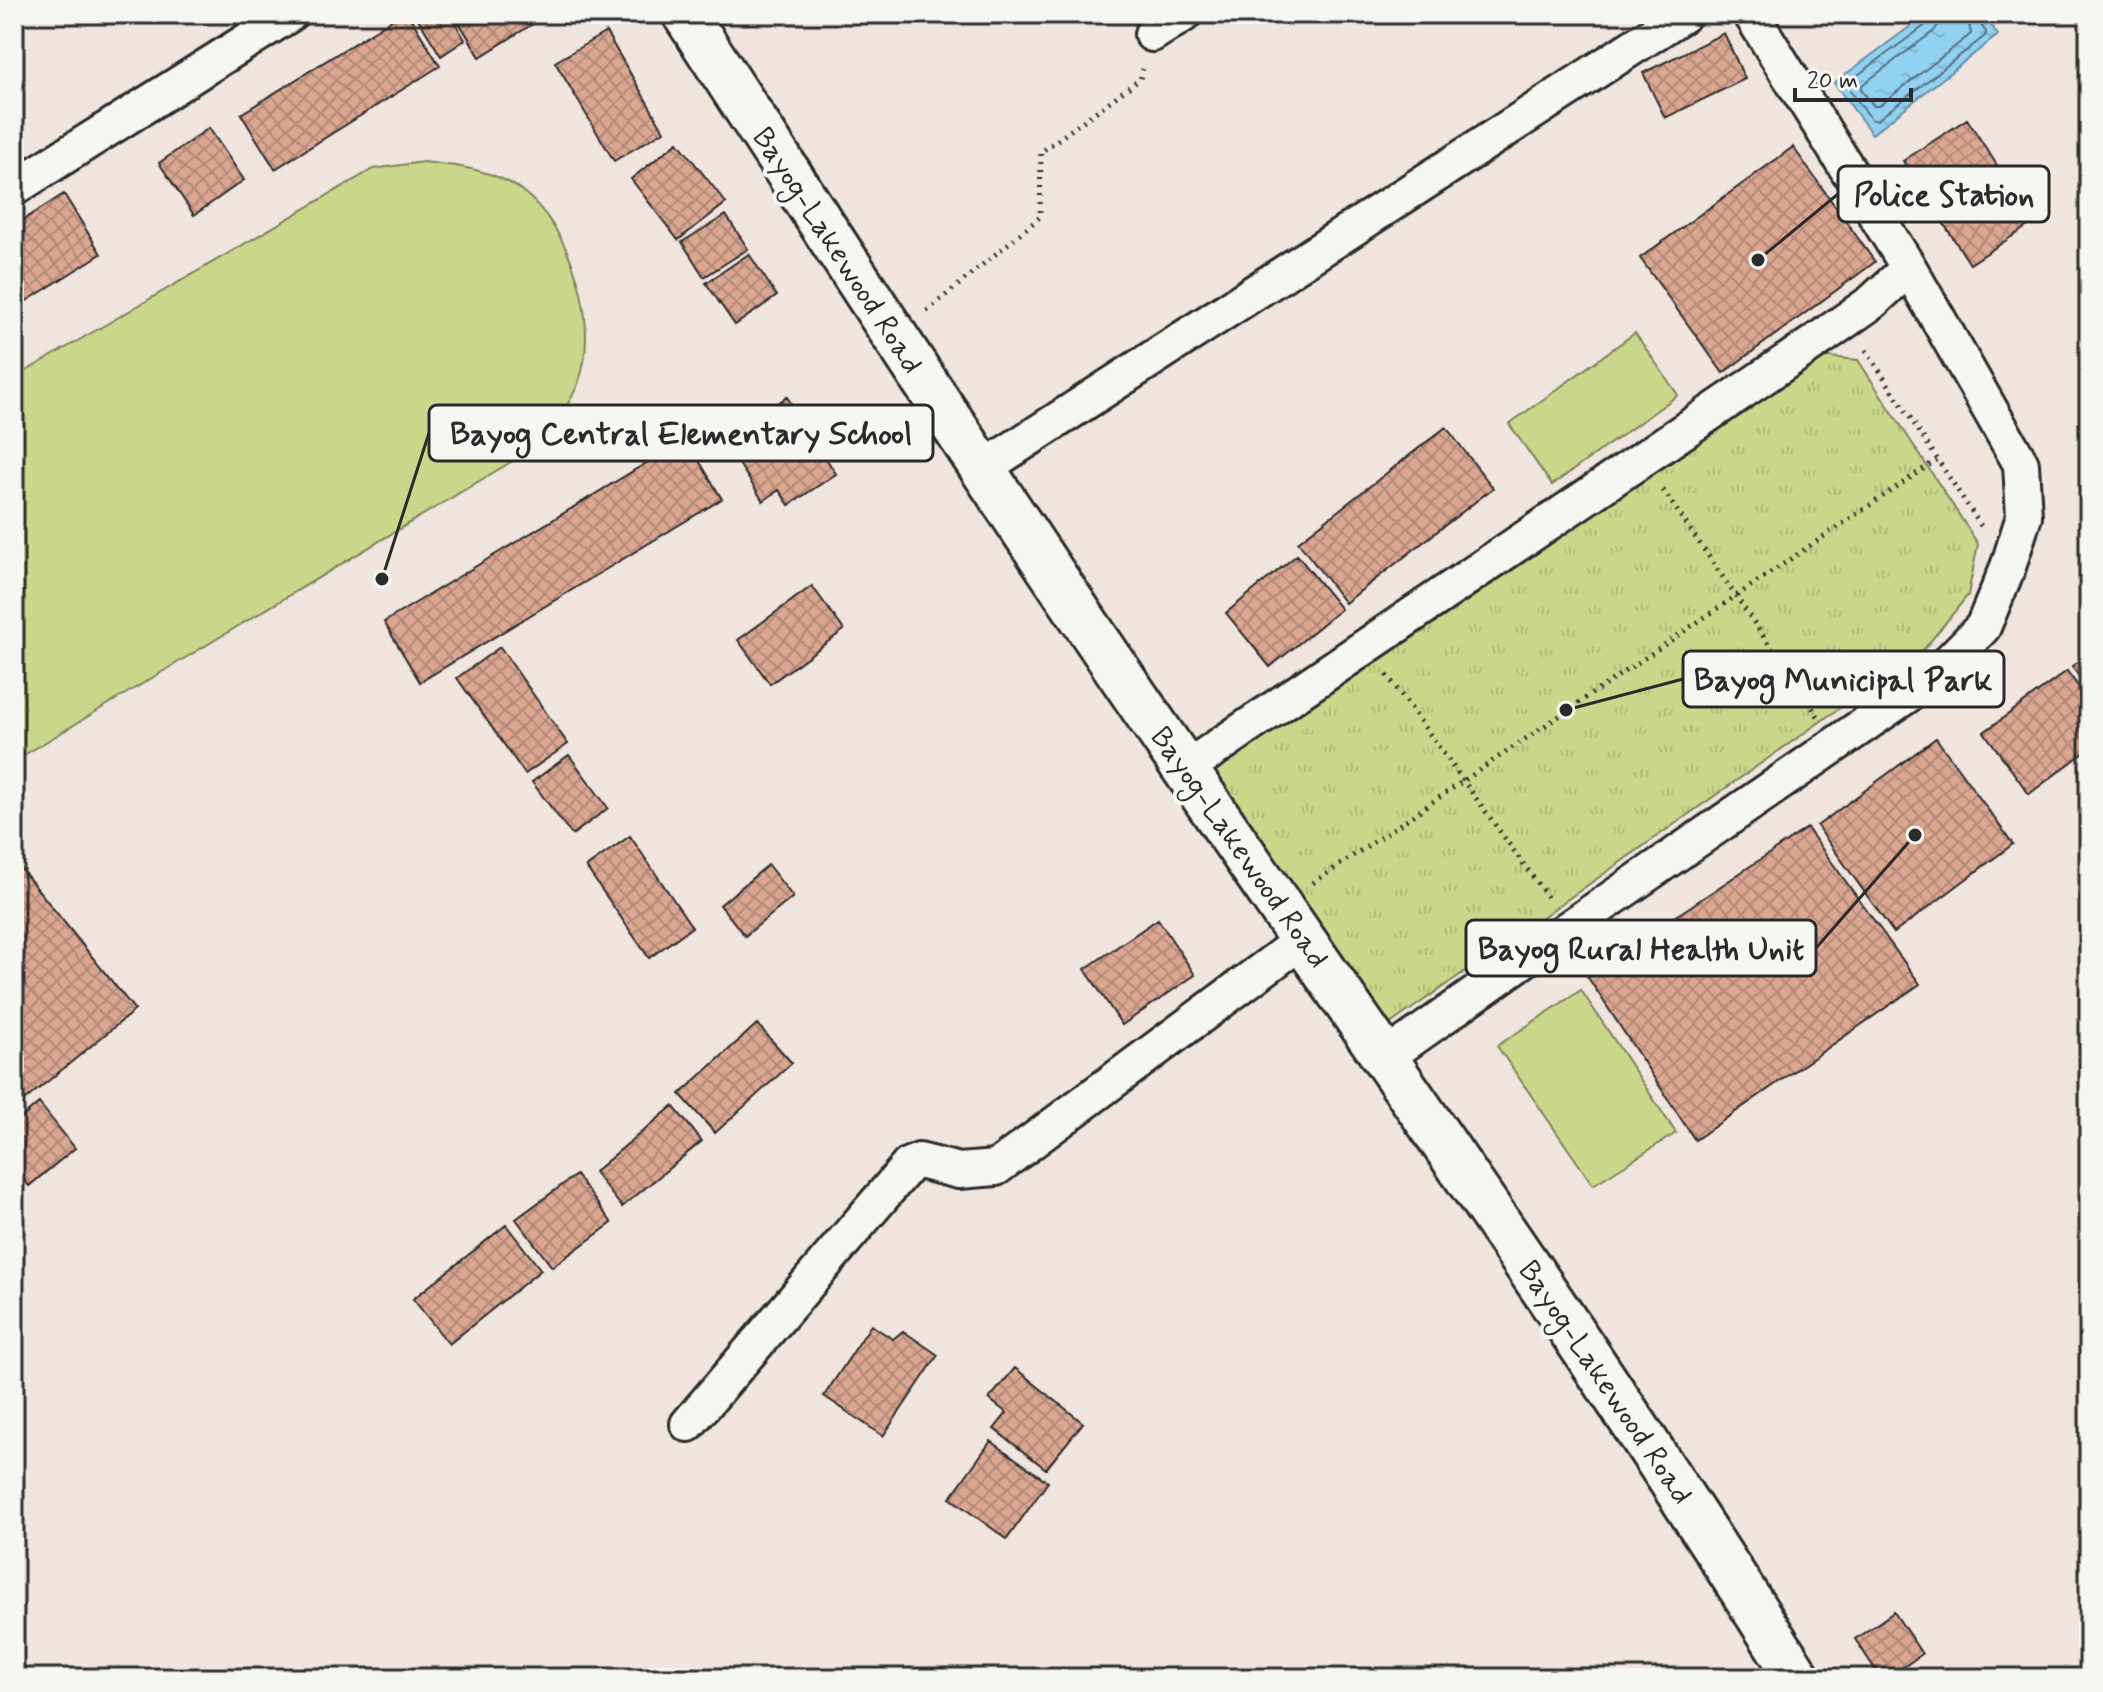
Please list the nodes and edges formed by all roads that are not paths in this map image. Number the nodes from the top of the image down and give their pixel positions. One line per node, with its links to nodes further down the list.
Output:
1 (290, 14): 7 (street)
2 (685, 14): 9 (main road, Bayog-Lakewood Road)
3 (1184, 14): 6 (street)
4 (1684, 14): 9 (street)
5 (1751, 14): 8 (street)
6 (1152, 34)
7 (14, 188)
8 (1909, 268): 10 (street); 12 (street)
9 (982, 469): 10 (main road, Bayog-Lakewood Road)
10 (1185, 769): 11 (main road, Bayog-Lakewood Road)
11 (1292, 923): 12 (main road, Bayog-Lakewood Road); 13 (street)
12 (1386, 1057): 14 (main road, Bayog-Lakewood Road)
13 (688, 1424)
14 (1798, 1678)

